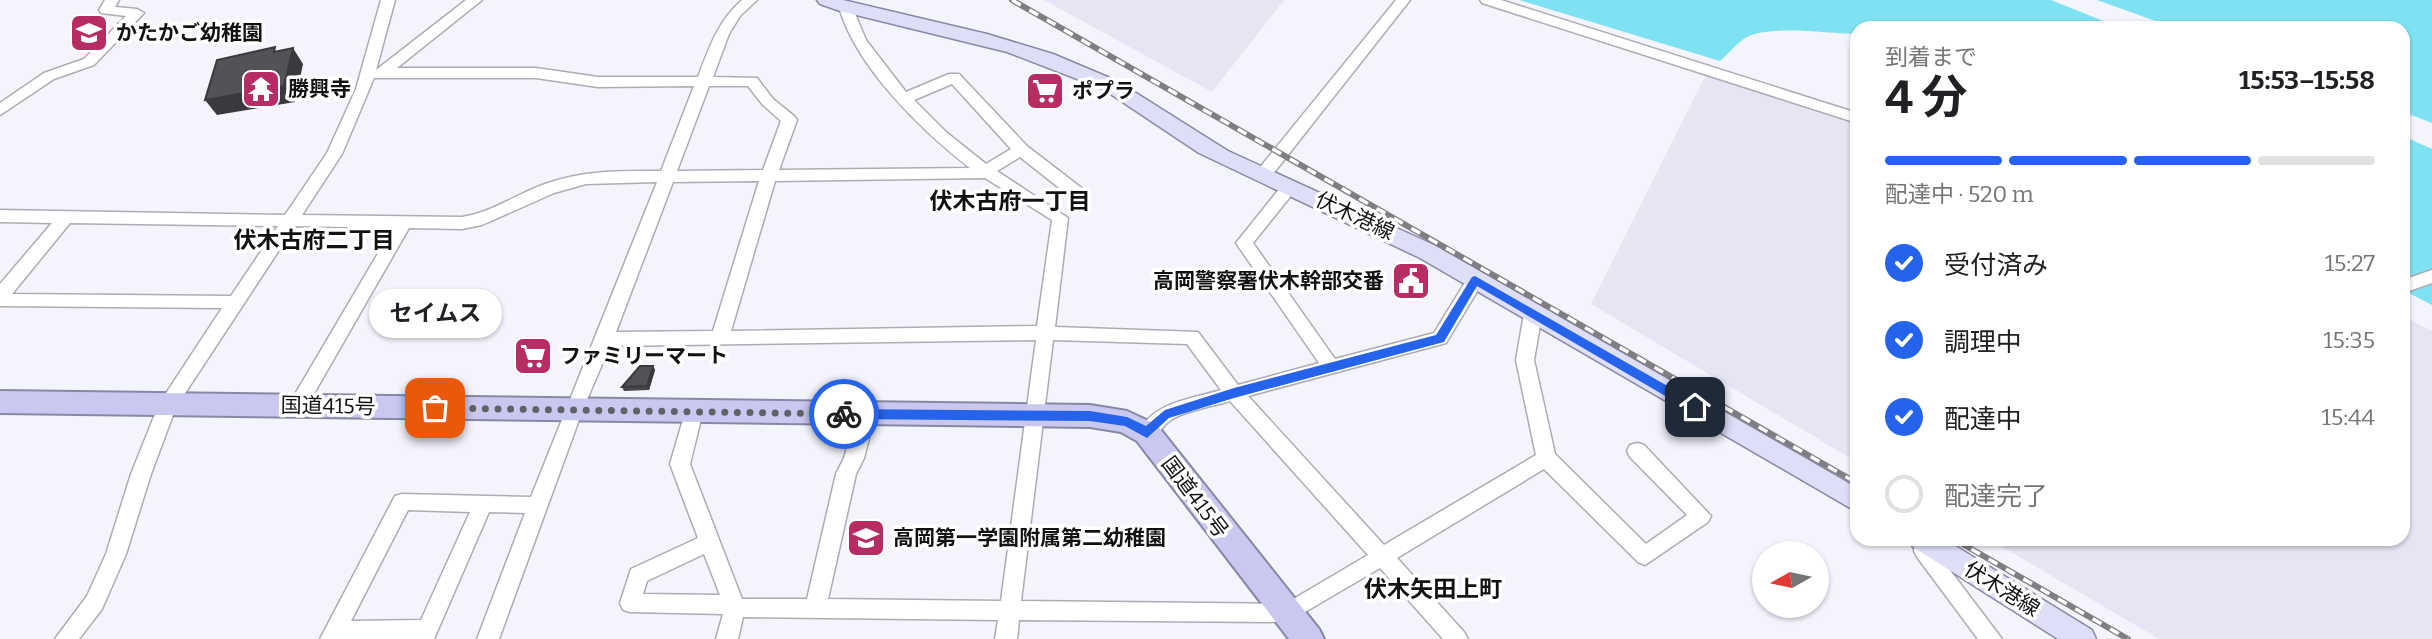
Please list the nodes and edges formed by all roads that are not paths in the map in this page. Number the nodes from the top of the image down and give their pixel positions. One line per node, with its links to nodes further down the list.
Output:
1 (112, 0): 13 (street)
2 (388, 0): 11 (street)
3 (475, 0): 9 (street)
4 (750, 0): 10 (street)
5 (825, 0): 8 (main road, 伏木港線)
6 (1403, 0): 19 (street)
7 (1487, 0): 14 (street)
8 (846, 7): 12 (street); 19 (main road, 伏木港線)
9 (382, 73): 10 (street); 11 (street)
10 (704, 81): 17 (street); 18 (street)
11 (363, 89): 24 (street)
12 (902, 99): 15 (street); 16 (street)
13 (0, 110)
14 (1850, 116)
15 (1021, 150): 16 (street); 21 (street)
16 (985, 173): 18 (street); 32 (street)
17 (668, 175): 18 (street); 25 (street); 34 (street)
18 (769, 175): 33 (street)
19 (1263, 175): 20 (main road, 伏木港線)
20 (1290, 187): 27 (main road, 伏木港線); 35 (street)
21 (1078, 194)
22 (67, 215): 23 (street); 24 (street); 29 (street)
23 (0, 216)
24 (293, 219): 25 (street); 30 (street)
25 (405, 221): 39 (street)
26 (2432, 276): 28 (street)
27 (1475, 280): 31 (main road, 伏木港線); 35 (street)
28 (2410, 284)
29 (0, 298): 30 (street)
30 (236, 302): 38 (street)
31 (1534, 314): 46 (street); 47 (main road, 伏木港線)
32 (1045, 333): 33 (street); 36 (street); 43 (street)
33 (720, 338): 34 (street)
34 (604, 339): 40 (street)
35 (1332, 368): 36 (street)
36 (1234, 393): 44 (street); 53 (street)
37 (0, 402): 38 (highway, 国道415号)
38 (168, 404): 39 (highway, 国道415号); 60 (street)
39 (297, 406): 40 (highway, 国道415号)
40 (574, 409): 41 (highway, 国道415号); 49 (street)
41 (694, 411): 42 (highway, 国道415号); 50 (street)
42 (866, 415): 43 (highway, 国道415号); 55 (street)
43 (1034, 417): 44 (highway, 国道415号); 56 (street)
44 (1147, 433): 57 (highway, 国道415号)
45 (1637, 451): 46 (street)
46 (1546, 458): 53 (street)
47 (1850, 497)
48 (483, 504): 49 (street); 58 (street); 59 (street)
49 (538, 505): 61 (street)
50 (709, 543): 54 (street); 54 (street)
51 (1924, 546): 66 (street)
52 (1933, 546): 67 (main road, 伏木港線)
53 (1383, 559): 57 (street); 65 (street)
54 (734, 606): 55 (street); 62 (street)
55 (815, 610): 56 (street)
56 (1009, 611): 57 (street); 63 (street)
57 (1289, 614): 64 (highway, 国道415号)
58 (425, 634): 59 (street)
59 (333, 635)
60 (66, 639)
61 (488, 639)
62 (727, 639)
63 (1006, 639)
64 (1308, 639)
65 (1457, 639)
66 (1991, 639)
67 (2082, 639)

